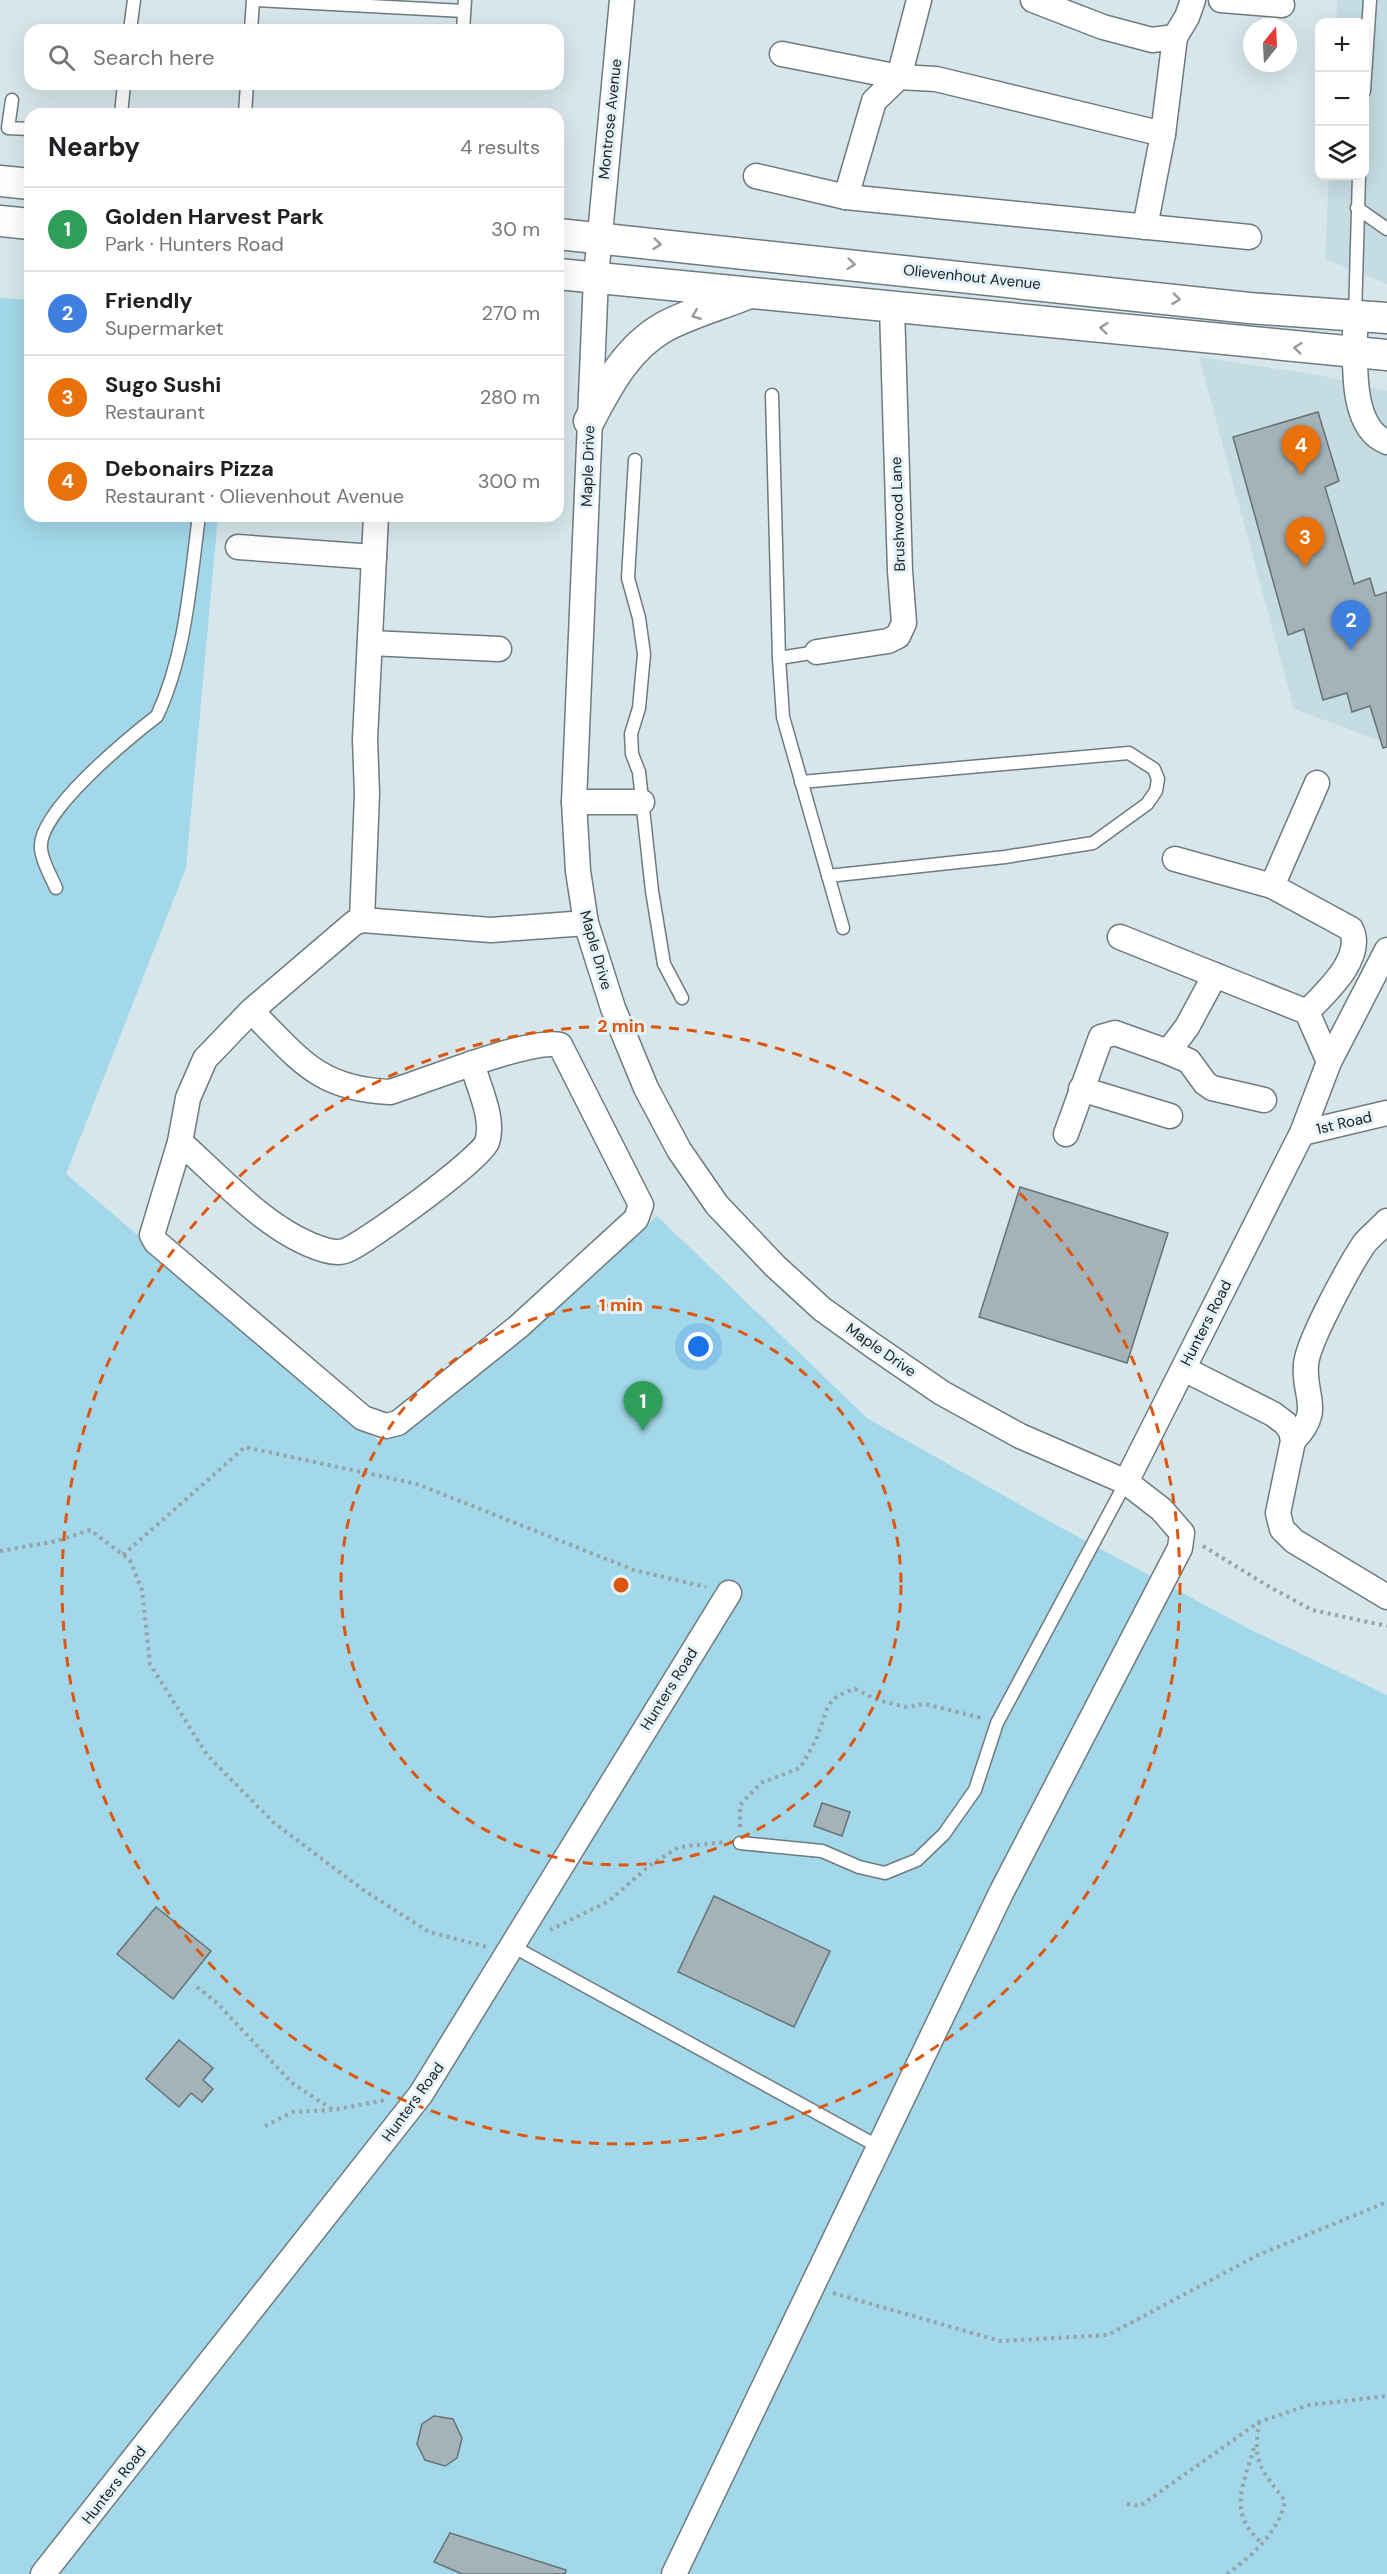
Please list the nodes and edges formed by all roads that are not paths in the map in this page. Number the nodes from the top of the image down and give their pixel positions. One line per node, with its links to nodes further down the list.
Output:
1 (134, 0): 11 (lane)
2 (255, 0): 10 (lane); 12 (lane)
3 (622, 0): 38 (street, Montrose Avenue)
4 (919, 0): 17 (street)
5 (1033, 0): 14 (street)
6 (1193, 0): 14 (street)
7 (1221, 0): 9 (street)
8 (1370, 0): 16 (lane)
9 (1282, 5)
10 (465, 6): 13 (lane)
11 (131, 24)
12 (252, 24)
13 (464, 24)
14 (1175, 37): 25 (street)
15 (782, 54): 17 (street)
16 (1366, 72)
17 (899, 77): 25 (street); 30 (street)
18 (123, 90): 21 (lane)
19 (247, 90): 22 (lane)
20 (12, 100): 23 (lane)
21 (122, 108)
22 (245, 108)
23 (4, 127): 24 (lane)
24 (24, 129)
25 (1163, 134): 34 (street)
26 (756, 176): 30 (street)
27 (1359, 180): 31 (lane)
28 (0, 181): 29 (street)
29 (24, 183)
30 (846, 196): 34 (street)
31 (1358, 208): 35 (lane); 43 (lane)
32 (0, 221): 33 (street)
33 (24, 223)
34 (1145, 227): 37 (street)
35 (1387, 230)
36 (564, 235): 38 (street, Olievenhout Avenue)
37 (1249, 237)
38 (598, 238): 40 (street, Montrose Avenue); 43 (street, Olievenhout Avenue, one-way to 43)
39 (564, 274): 40 (street)
40 (596, 277): 41 (street); 48 (street, Maple Drive)
41 (750, 293): 42 (street); 48 (street, one-way to 48)
42 (892, 307): 45 (street, one-way to 42); 57 (street, Brushwood Lane)
43 (1355, 317): 44 (street, Olievenhout Avenue); 45 (street)
44 (1387, 318)
45 (1356, 354): 46 (street); 49 (street)
46 (1387, 355)
47 (772, 395): 58 (lane)
48 (589, 421): 61 (street, Maple Drive)
49 (1387, 442)
50 (635, 460): 62 (lane)
51 (198, 522): 66 (lane)
52 (376, 522): 54 (street)
53 (238, 547): 54 (street)
54 (374, 557): 55 (street)
55 (370, 643): 56 (street); 67 (street)
56 (499, 649)
57 (817, 652): 58 (lane)
58 (779, 658): 59 (lane)
59 (801, 782): 64 (lane); 64 (lane)
60 (1317, 783): 65 (street)
61 (574, 802): 62 (street); 68 (street, Maple Drive)
62 (642, 802): 73 (lane)
63 (1175, 859): 65 (street)
64 (828, 876): 69 (lane)
65 (1272, 886): 75 (street)
66 (56, 888)
67 (362, 920): 68 (street); 74 (street)
68 (586, 923): 89 (street, Maple Drive)
69 (843, 928)
70 (1120, 937): 72 (street)
71 (1387, 950): 77 (street, Hunters Road)
72 (1215, 975): 75 (street); 76 (street)
73 (682, 998)
74 (251, 1011): 78 (street); 85 (street)
75 (1307, 1012): 77 (street)
76 (1168, 1052): 79 (street); 80 (street)
77 (1329, 1062): 83 (street, Hunters Road)
78 (472, 1063): 85 (street); 85 (street)
79 (1081, 1089): 82 (street); 84 (street)
80 (1264, 1100)
81 (1387, 1113): 83 (street, 1st Road)
82 (1170, 1116)
83 (1302, 1133): 87 (street, Hunters Road)
84 (1066, 1134)
85 (180, 1143)
86 (1387, 1221): 88 (street)
87 (1184, 1369): 88 (street); 89 (street, Hunters Road)
88 (1293, 1441): 91 (street)
89 (1126, 1482): 92 (lane); 94 (street)
90 (729, 1593): 93 (street, Hunters Road)
91 (1387, 1597)
92 (740, 1843)
93 (514, 1947): 94 (lane); 95 (street, Hunters Road)
94 (879, 2147): 96 (street)
95 (43, 2574)
96 (674, 2574)

